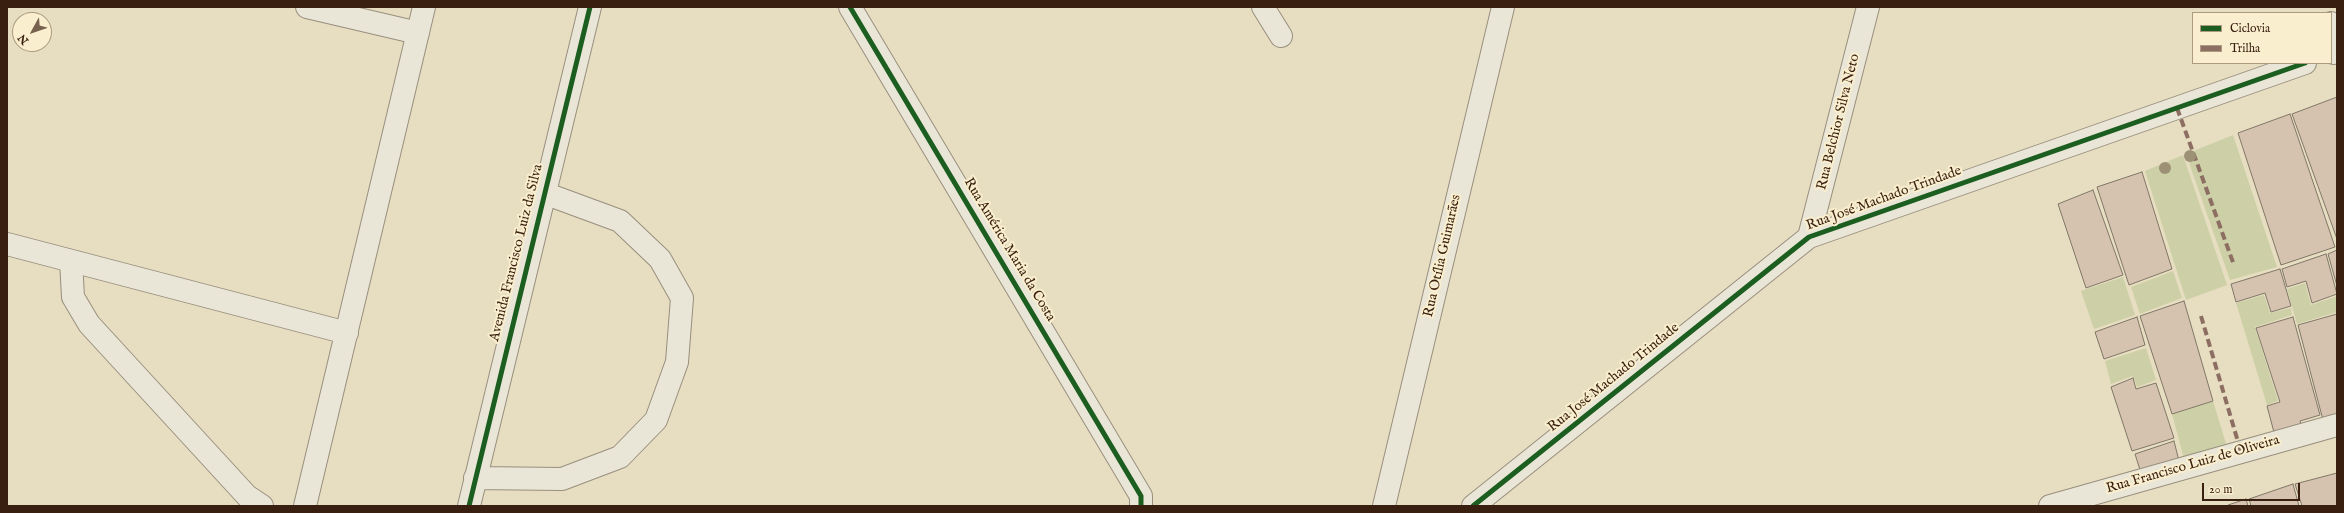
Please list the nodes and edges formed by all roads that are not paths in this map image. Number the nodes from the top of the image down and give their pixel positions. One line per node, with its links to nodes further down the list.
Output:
1 (307, 7): 8 (street)
2 (424, 7): 8 (street)
3 (590, 7): 13 (street, Avenida Francisco Luiz da Silva)
4 (850, 7): 23 (street, Rua América Maria da Costa)
5 (1263, 7): 10 (street)
6 (1503, 7): 24 (street, Rua Otília Guimarães)
7 (1868, 7): 14 (street, Rua Belchior Silva Neto)
8 (418, 33): 17 (street)
9 (2332, 33): 11 (street)
10 (1281, 36)
11 (2334, 53)
12 (2302, 64): 14 (street, Rua José Machado Trindade)
13 (544, 193): 19 (street, Avenida Francisco Luiz da Silva); 19 (street)
14 (1809, 237): 25 (street, Rua José Machado Trindade)
15 (7, 244): 16 (street)
16 (71, 261): 17 (street); 20 (street)
17 (347, 333): 21 (street)
18 (2337, 425): 26 (street, Rua Francisco Luiz de Oliveira)
19 (475, 478): 22 (street, Avenida Francisco Luiz da Silva)
20 (262, 506)
21 (305, 506)
22 (469, 506)
23 (1141, 506)
24 (1384, 506)
25 (1473, 506)
26 (2050, 506)

